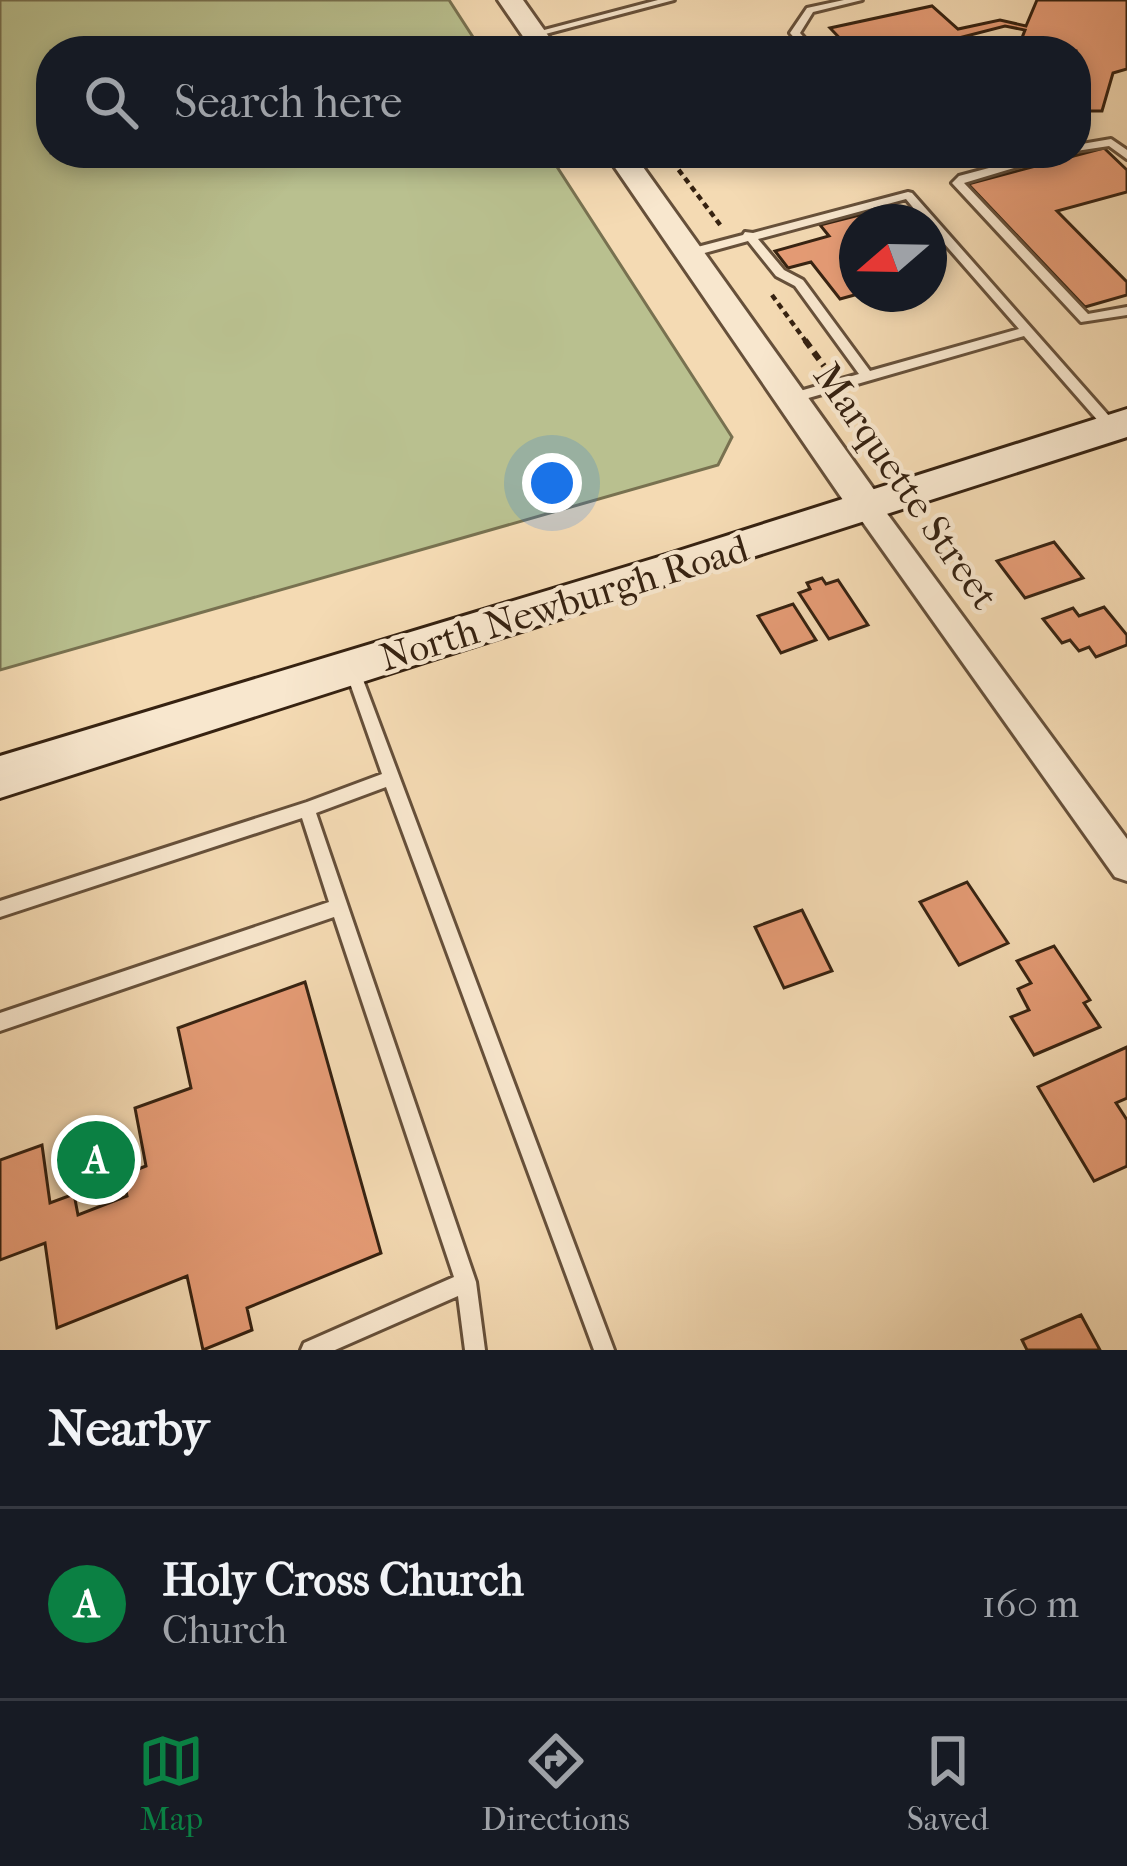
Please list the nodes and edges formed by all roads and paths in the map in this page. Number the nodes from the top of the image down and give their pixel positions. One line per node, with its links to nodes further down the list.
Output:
1 (510, 0): 4 (street)
2 (669, 0): 5 (lane)
3 (857, 0): 6 (lane)
4 (535, 36)
5 (561, 36)
6 (798, 36)
7 (1091, 145): 8 (lane)
8 (1127, 156)
9 (630, 168): 14 (street, Marquette Street)
10 (677, 168): 13 (path)
11 (1001, 168): 16 (lane)
12 (749, 235): 13 (lane); 17 (lane); 18 (lane)
13 (733, 242): 14 (lane)
14 (690, 253): 20 (street, Marquette Street)
15 (772, 295): 19 (path)
16 (1127, 310)
17 (1027, 331): 18 (lane); 21 (lane)
18 (867, 376): 19 (lane)
19 (837, 384): 20 (lane); 22 (path)
20 (791, 398): 23 (street, Marquette Street)
21 (1120, 425): 22 (main road, North Newburgh Road)
22 (913, 492): 23 (main road, North Newburgh Road)
23 (867, 507): 24 (main road, North Newburgh Road); 28 (street, Marquette Street)
24 (352, 669): 25 (main road, North Newburgh Road); 26 (lane)
25 (0, 777)
26 (392, 778): 27 (lane); 35 (lane)
27 (308, 808): 29 (lane); 30 (lane)
28 (1127, 866)
29 (339, 907): 31 (lane); 32 (lane)
30 (0, 909)
31 (0, 1022)
32 (466, 1282): 33 (lane); 34 (lane)
33 (311, 1350)
34 (475, 1350)
35 (604, 1350)

